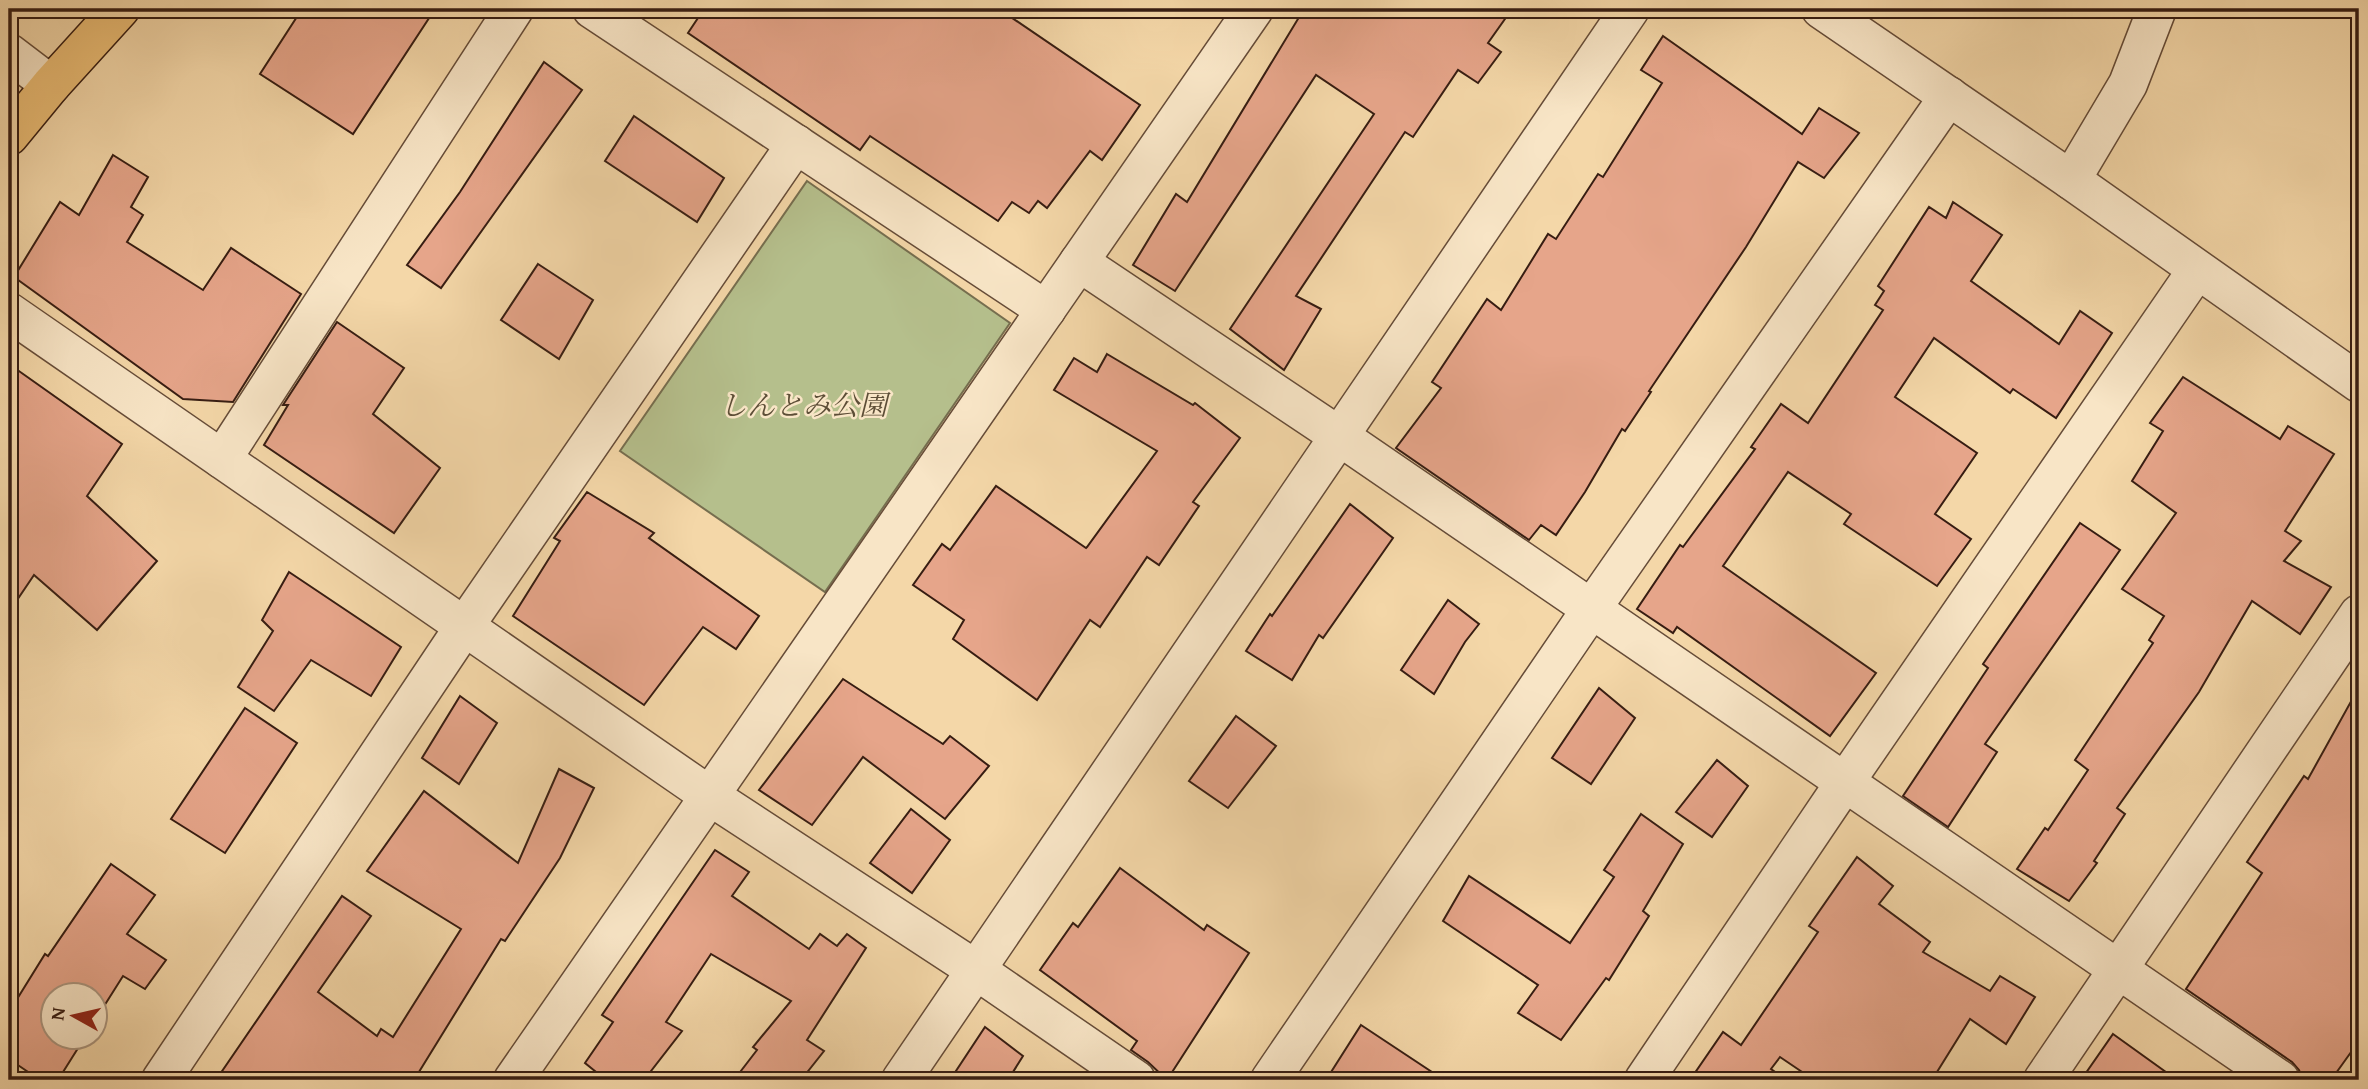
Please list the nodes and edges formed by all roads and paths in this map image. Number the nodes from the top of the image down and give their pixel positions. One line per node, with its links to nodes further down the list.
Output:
1 (120, 9): 9 (main road)
2 (514, 9): 20 (street)
3 (592, 9): 12 (street)
4 (1254, 9): 14 (street)
5 (1630, 9): 19 (street)
6 (1821, 9): 10 (street)
7 (2157, 9): 13 (street)
8 (9, 53): 9 (street)
9 (51, 85): 11 (main road)
10 (1949, 96): 13 (street); 21 (street)
11 (9, 136)
12 (796, 144): 16 (street); 23 (street)
13 (2071, 180): 15 (street)
14 (1079, 262): 16 (street); 19 (street)
15 (2197, 270): 18 (street); 24 (street)
16 (1046, 310): 25 (street)
17 (9, 313): 20 (street)
18 (2359, 383)
19 (1339, 436): 21 (street); 27 (street)
20 (222, 459): 23 (street)
21 (1592, 608): 24 (street); 32 (street)
22 (2359, 614): 26 (street)
23 (464, 626): 25 (street); 28 (street)
24 (1845, 782): 26 (street); 33 (street)
25 (710, 796): 27 (street); 29 (street)
26 (2118, 969): 34 (street); 35 (street)
27 (976, 971): 30 (street); 31 (street)
28 (161, 1080)
29 (513, 1080)
30 (901, 1080)
31 (1136, 1080)
32 (1270, 1080)
33 (1644, 1080)
34 (2043, 1080)
35 (2280, 1080)

